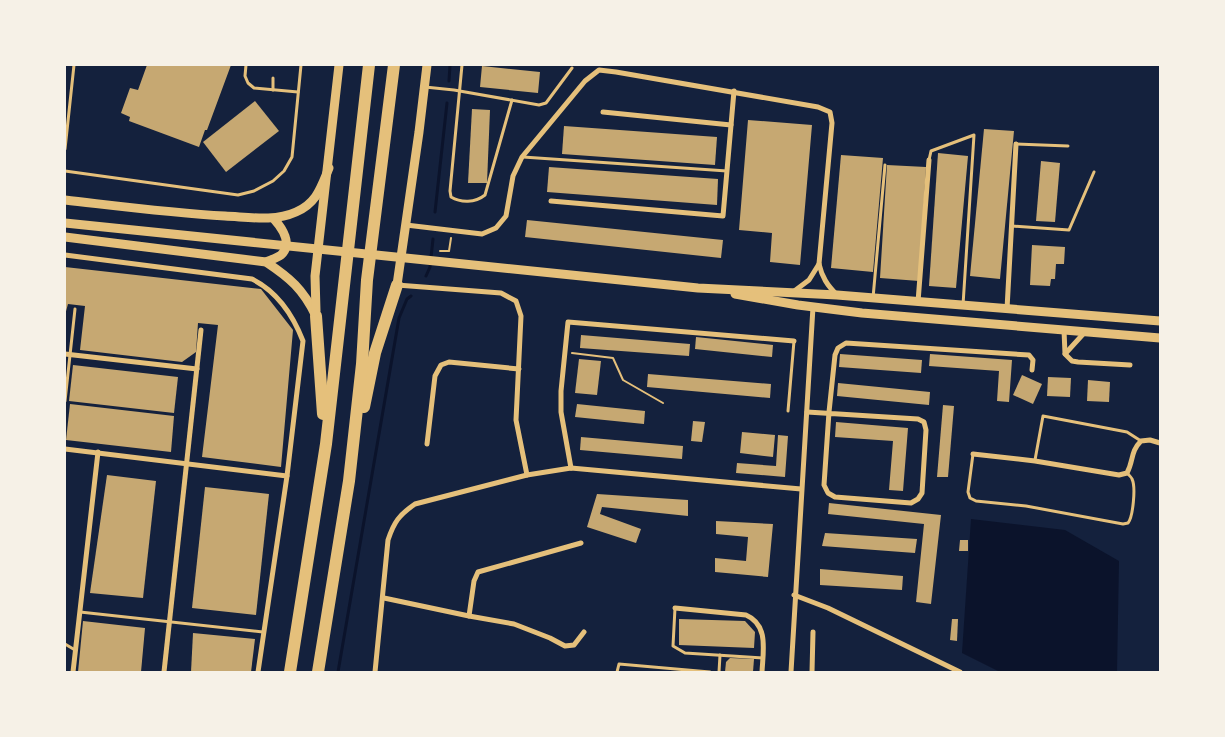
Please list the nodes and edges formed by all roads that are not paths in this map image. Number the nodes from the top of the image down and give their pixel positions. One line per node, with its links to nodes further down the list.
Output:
1 (74, 65): 18 (lane)
2 (246, 65): 12 (lane)
3 (301, 65): 13 (lane)
4 (339, 65): 26 (street)
5 (369, 65): 69 (highway)
6 (394, 65): 80 (highway)
7 (427, 65): 11 (street)
8 (462, 65): 14 (lane)
9 (572, 68): 16 (lane)
10 (273, 78): 12 (lane)
11 (424, 87): 14 (lane); 34 (street)
12 (273, 90): 13 (lane)
13 (298, 92): 27 (lane)
14 (460, 92): 16 (lane); 16 (lane)
15 (734, 92): 19 (street); 23 (street); 39 (street)
16 (512, 100)
17 (603, 112): 19 (street)
18 (67, 118): 22 (lane)
19 (731, 125): 28 (street)
20 (1016, 144): 21 (lane); 35 (street)
21 (1068, 146)
22 (65, 149)
23 (522, 157): 28 (lane); 34 (street)
24 (929, 160): 45 (street); 46 (lane)
25 (885, 165): 44 (lane)
26 (329, 168): 32 (street); 50 (street)
27 (65, 171)
28 (727, 171): 31 (street)
29 (1094, 172): 35 (lane)
30 (65, 200): 32 (street)
31 (551, 201)
32 (274, 219): 38 (street)
33 (65, 223): 41 (street)
34 (406, 225): 40 (street)
35 (1011, 226): 49 (street)
36 (65, 237): 38 (street)
37 (65, 255): 79 (street)
38 (266, 262): 50 (street)
39 (819, 264): 42 (street); 43 (street)
40 (397, 285): 61 (street); 80 (highway)
41 (698, 288): 42 (street); 47 (street)
42 (793, 292): 43 (street)
43 (837, 295): 44 (street)
44 (873, 298): 45 (street)
45 (918, 302): 46 (street)
46 (963, 306): 49 (street)
47 (813, 307): 53 (street); 65 (street)
48 (75, 309): 57 (lane)
49 (1007, 309): 51 (street)
50 (316, 316): 69 (highway)
51 (1160, 321)
52 (201, 330): 60 (street)
53 (1064, 330): 54 (street); 58 (street)
54 (1085, 332): 55 (street); 58 (street)
55 (1160, 338)
56 (794, 341): 64 (lane); 76 (street)
57 (67, 354): 60 (street); 63 (lane)
58 (1065, 354): 59 (street)
59 (1130, 365)
60 (196, 369): 75 (street)
61 (519, 369): 70 (street); 78 (street)
62 (1032, 370): 66 (street)
63 (65, 400)
64 (788, 411)
65 (807, 412): 66 (street); 81 (street)
66 (829, 412): 66 (street)
67 (1141, 441): 68 (street); 74 (lane); 77 (street)
68 (1160, 443)
69 (326, 444): 100 (highway)
70 (428, 444)
71 (65, 449): 72 (street)
72 (98, 452): 75 (street); 86 (street)
73 (973, 454): 74 (street); 77 (lane)
74 (1035, 461): 77 (street)
75 (186, 463): 79 (street); 88 (street)
76 (570, 468): 78 (street); 81 (street)
77 (1127, 473)
78 (527, 475): 84 (street)
79 (287, 476): 89 (street)
80 (349, 481): 101 (highway)
81 (801, 489): 83 (street)
82 (581, 543): 87 (street)
83 (794, 595): 107 (street); 109 (street)
84 (384, 598): 87 (street); 96 (street)
85 (675, 608): 94 (lane); 95 (street)
86 (80, 612): 88 (lane); 93 (street)
87 (469, 616): 90 (street)
88 (170, 622): 89 (lane); 98 (street)
89 (264, 632): 99 (street)
90 (584, 632)
91 (813, 632): 108 (street)
92 (65, 644): 93 (lane)
93 (76, 650): 97 (street)
94 (720, 656): 95 (lane); 105 (lane)
95 (763, 658): 106 (street)
96 (376, 671): 102 (street)
97 (74, 672)
98 (164, 672)
99 (258, 672)
100 (290, 672)
101 (318, 672)
102 (383, 672)
103 (617, 672): 104 (lane)
104 (710, 672)
105 (719, 672)
106 (762, 672)
107 (791, 672)
108 (812, 672)
109 (960, 672)

